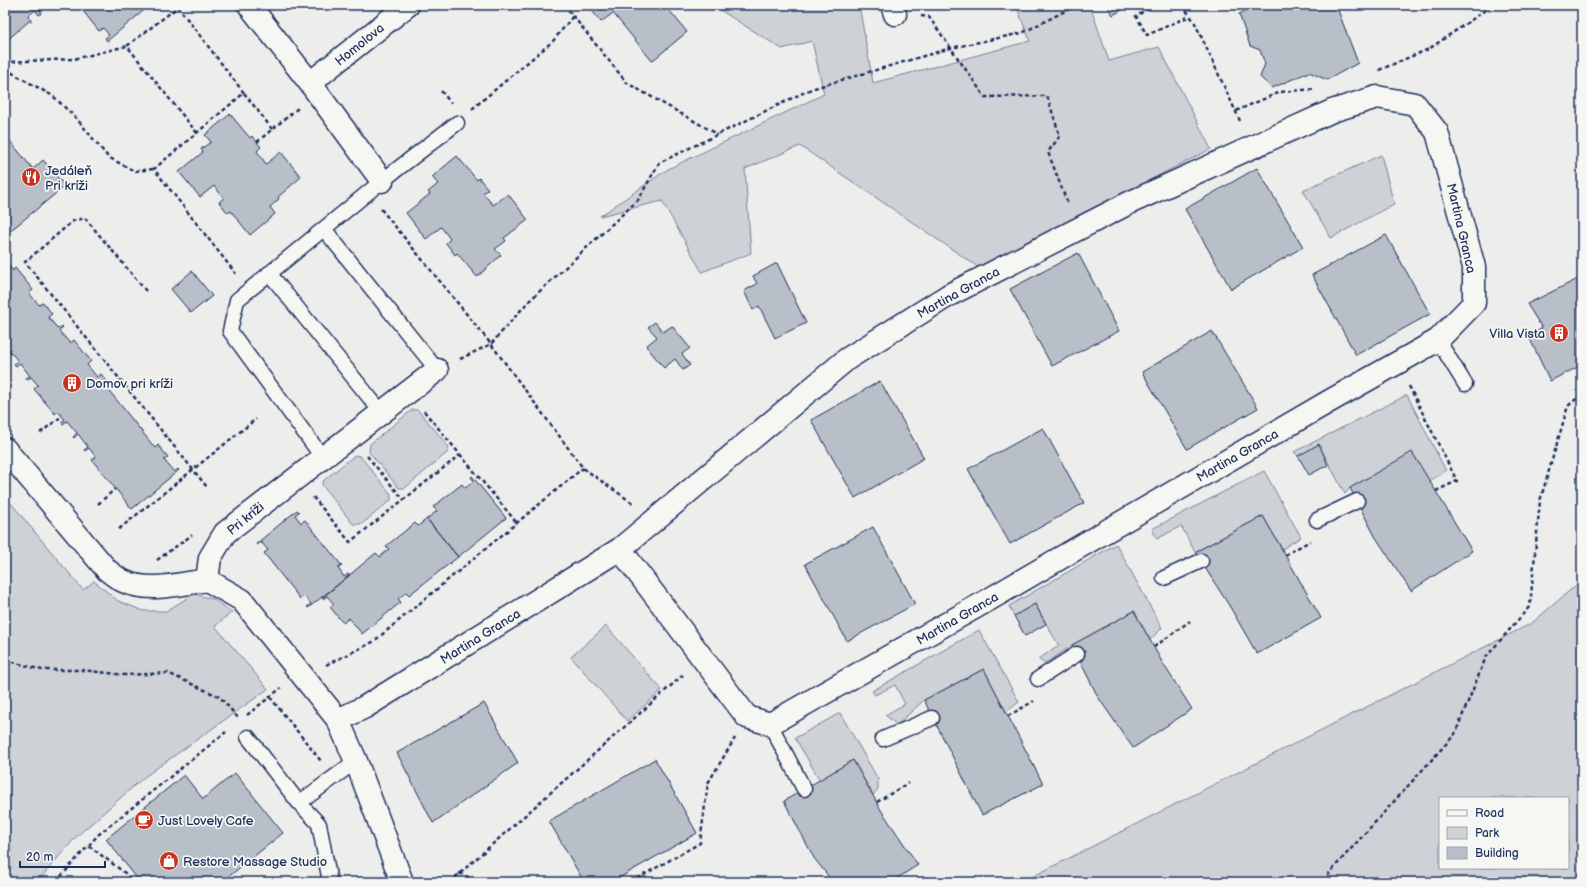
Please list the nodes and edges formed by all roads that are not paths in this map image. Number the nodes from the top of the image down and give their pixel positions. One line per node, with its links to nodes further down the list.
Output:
1 (249, 5): 3 (street)
2 (408, 5): 3 (street, Homolova)
3 (310, 83): 5 (street)
4 (457, 122): 5 (lane)
5 (375, 187): 6 (lane)
6 (324, 229): 7 (lane); 9 (lane)
7 (269, 273): 11 (lane); 13 (lane)
8 (1438, 340): 10 (lane); 16 (street, Martina Granca); 24 (street, Martina Granca)
9 (437, 370): 11 (street, Pri kríži)
10 (1465, 384)
11 (382, 413): 13 (street, Pri kríži)
12 (5, 450): 19 (street)
13 (323, 458): 19 (street, Pri kríži)
14 (1357, 501): 15 (lane)
15 (1317, 520)
16 (620, 549): 23 (street, Martina Granca); 24 (street)
17 (1201, 561): 18 (lane)
18 (1164, 578)
19 (207, 580): 23 (street)
20 (1077, 654): 21 (lane)
21 (1038, 679)
22 (932, 718): 26 (lane)
23 (338, 720): 27 (street)
24 (770, 724): 28 (lane)
25 (248, 738): 29 (lane)
26 (883, 739)
27 (356, 761): 29 (lane); 31 (street)
28 (804, 789)
29 (299, 803): 30 (lane)
30 (330, 882)
31 (402, 882)

